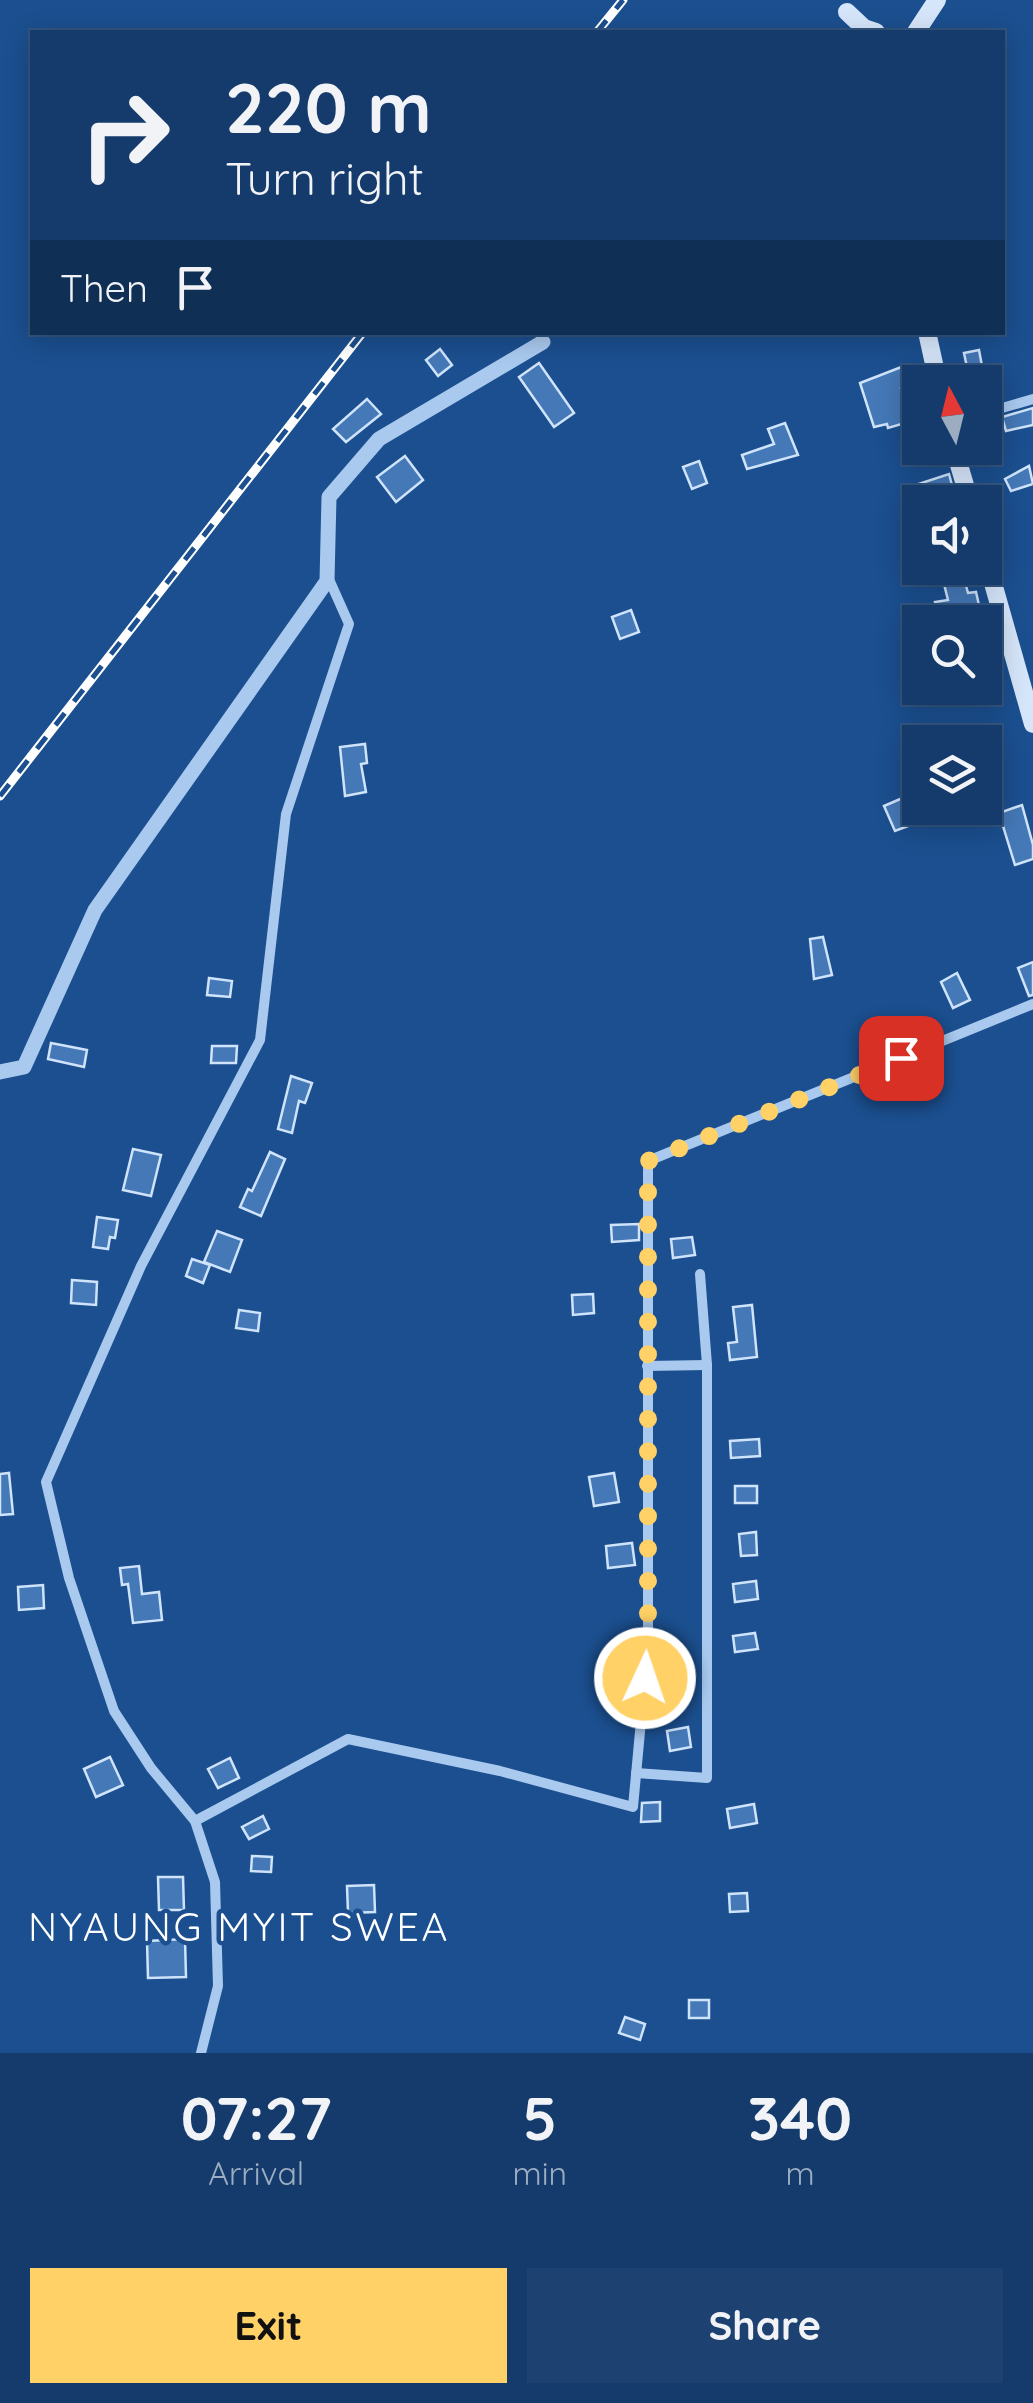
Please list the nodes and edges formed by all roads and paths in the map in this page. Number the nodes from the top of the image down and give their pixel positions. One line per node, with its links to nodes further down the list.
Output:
1 (936, 0): 4 (main road)
2 (846, 6): 3 (main road)
3 (870, 30)
4 (913, 30)
5 (927, 335): 7 (main road)
6 (549, 337): 10 (street)
7 (934, 365)
8 (1033, 399): 9 (street)
9 (1002, 408)
10 (327, 574): 14 (street); 19 (street)
11 (993, 585): 12 (main road)
12 (1033, 724)
13 (1033, 1004): 16 (street)
14 (0, 1072)
15 (700, 1274): 17 (street)
16 (648, 1366): 17 (street); 18 (street)
17 (707, 1366): 18 (street)
18 (636, 1773): 19 (street)
19 (195, 1821): 20 (street)
20 (201, 2053)

